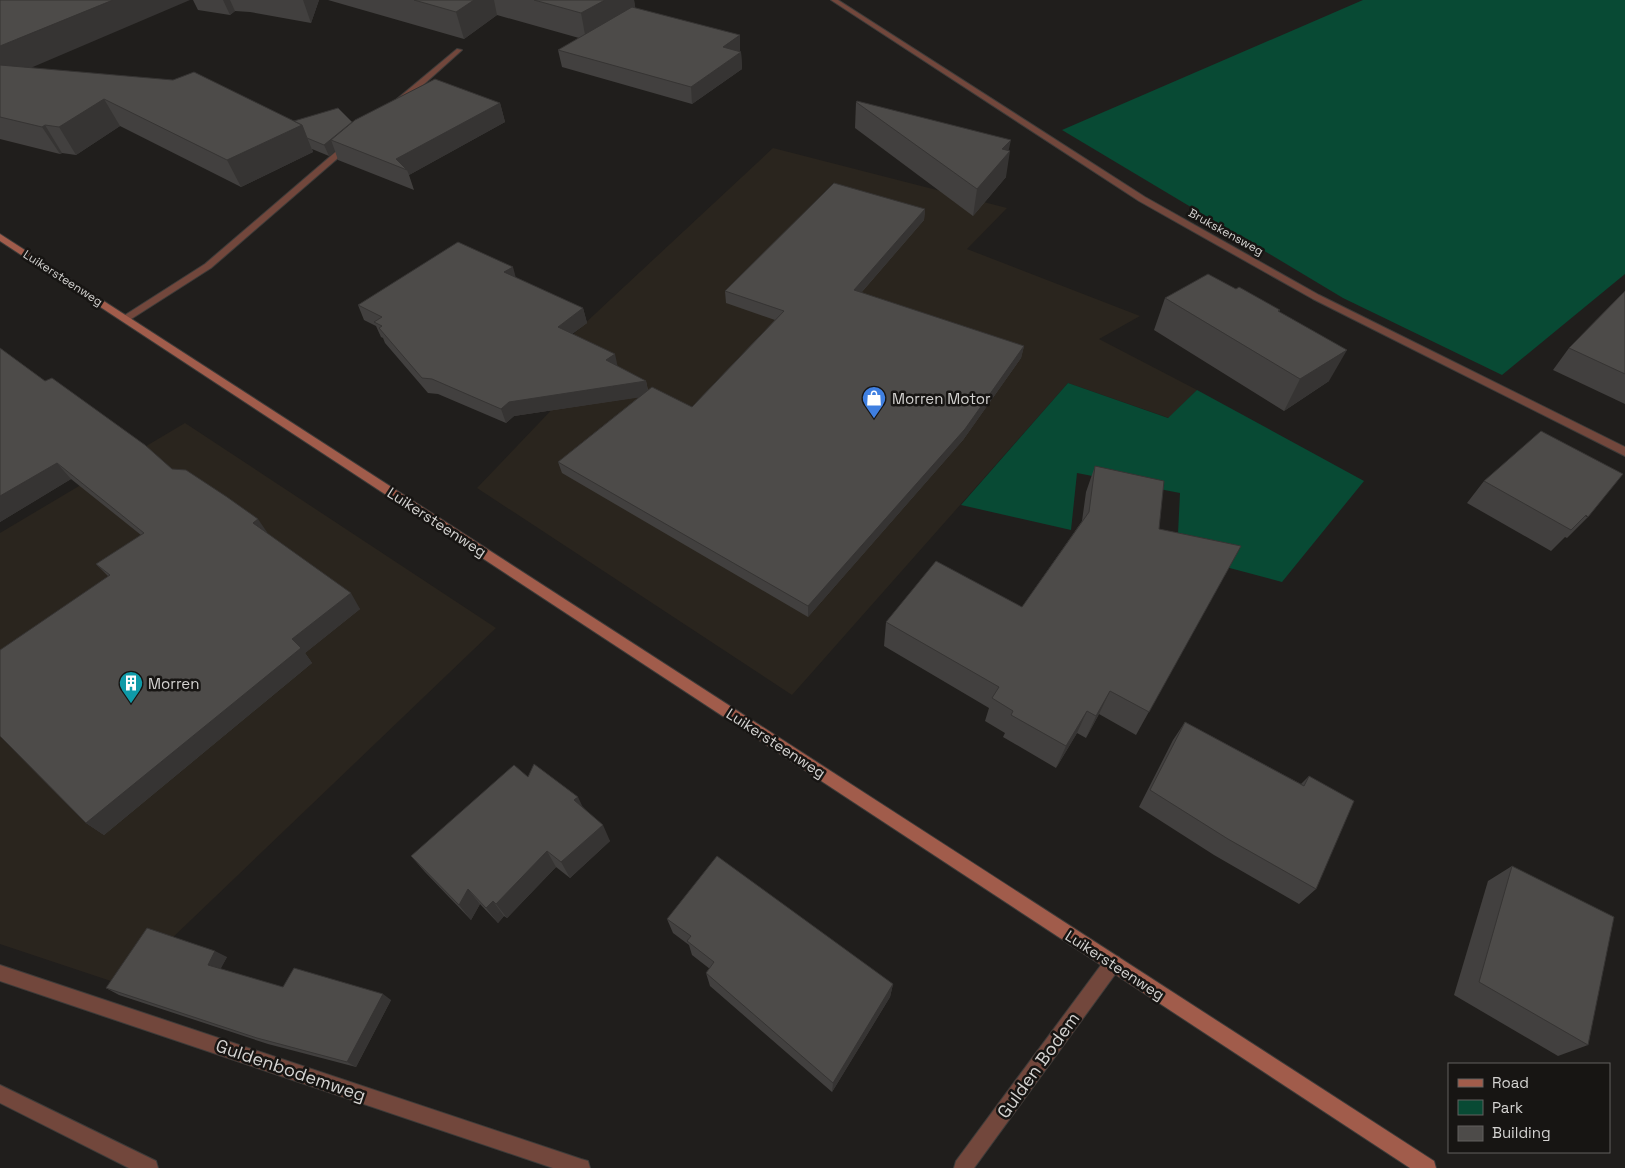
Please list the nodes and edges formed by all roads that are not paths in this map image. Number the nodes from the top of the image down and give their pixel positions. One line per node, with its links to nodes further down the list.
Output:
1 (834, 0): 7 (street, Brukskensweg)
2 (459, 50): 3 (street)
3 (393, 107)
4 (357, 138): 6 (street)
5 (0, 238): 6 (main road, Luikersteenweg)
6 (126, 319): 8 (main road, Luikersteenweg)
7 (1625, 452)
8 (1113, 963): 13 (street, Gulden Bodem); 14 (main road, Luikersteenweg)
9 (0, 972): 12 (street, Guldenbodemweg)
10 (0, 1094): 11 (street)
11 (148, 1168)
12 (581, 1168)
13 (963, 1168)
14 (1427, 1168)

